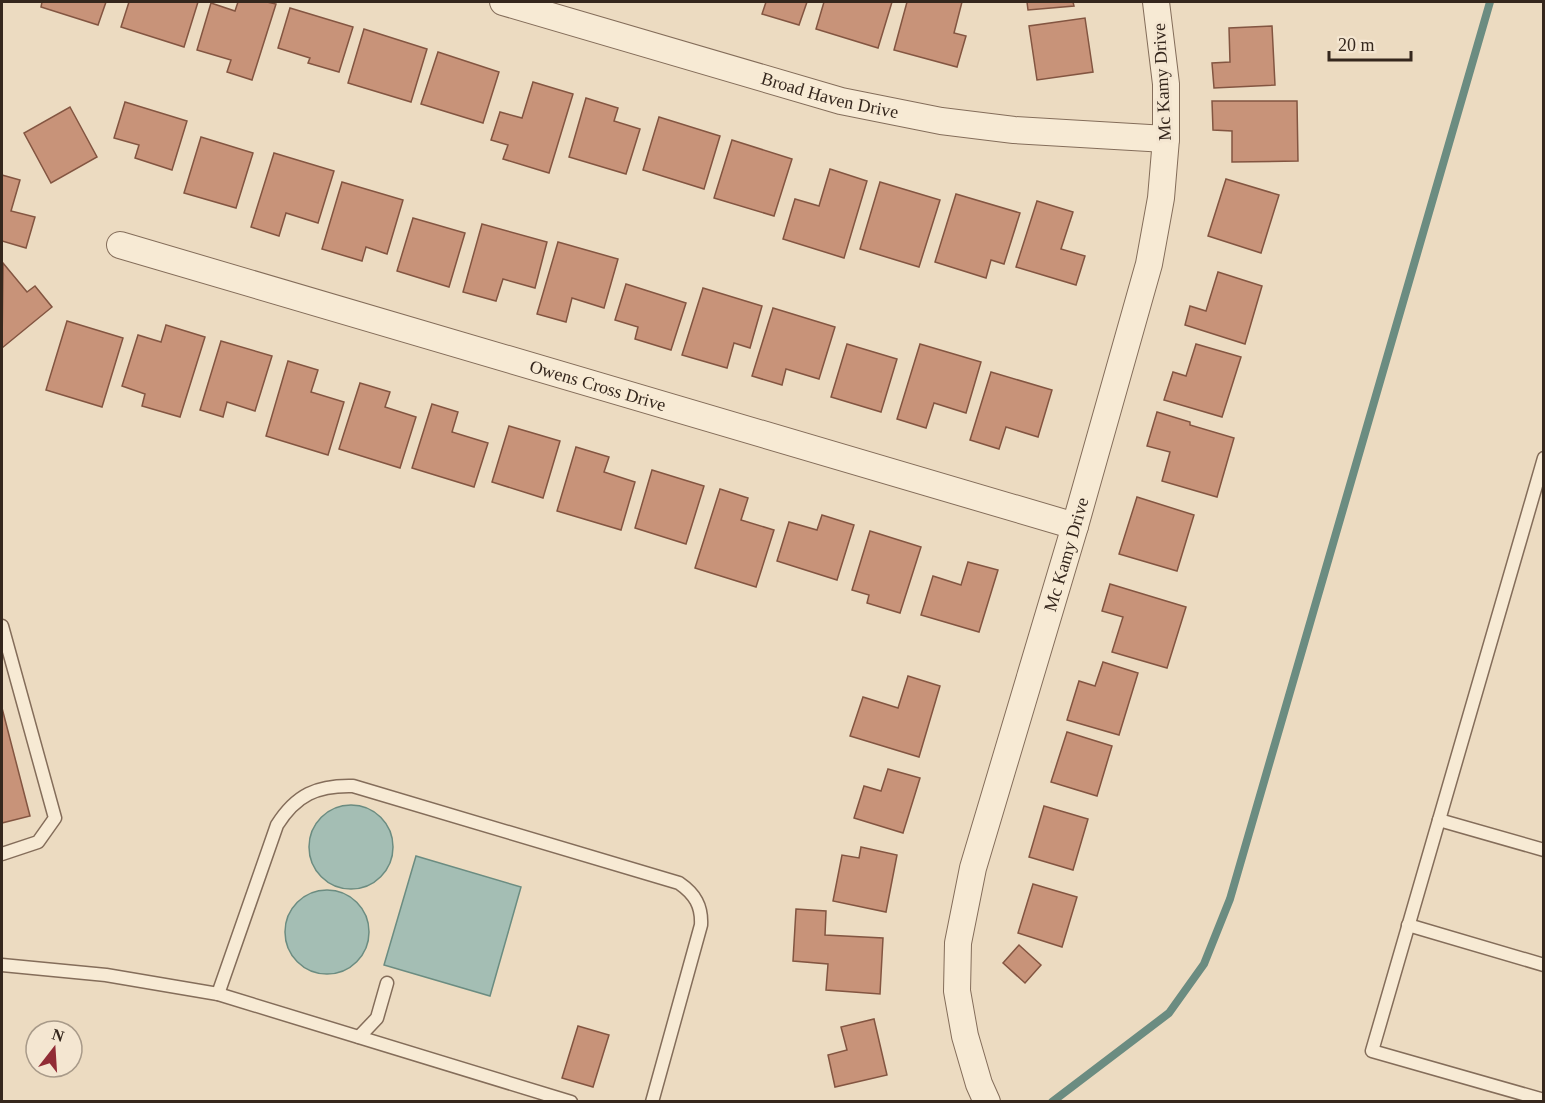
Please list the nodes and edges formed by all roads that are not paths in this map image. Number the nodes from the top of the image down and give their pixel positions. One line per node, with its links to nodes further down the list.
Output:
1 (503, 2): 3 (street, Broad Haven Drive)
2 (1156, 2): 3 (street, Mc Kamy Drive)
3 (1166, 138): 6 (street, Mc Kamy Drive)
4 (120, 245): 6 (street, Owens Cross Drive)
5 (1544, 458): 8 (lane)
6 (1074, 526): 20 (street, Mc Kamy Drive)
7 (2, 626): 10 (lane)
8 (1439, 820): 9 (lane); 11 (lane)
9 (1544, 850)
10 (2, 854)
11 (1408, 925): 13 (lane); 17 (lane)
12 (2, 965): 15 (lane)
13 (1544, 965)
14 (387, 983): 16 (lane)
15 (218, 994): 16 (lane); 19 (lane)
16 (359, 1037): 18 (lane)
17 (1544, 1100)
18 (571, 1101)
19 (652, 1101)
20 (987, 1101)

